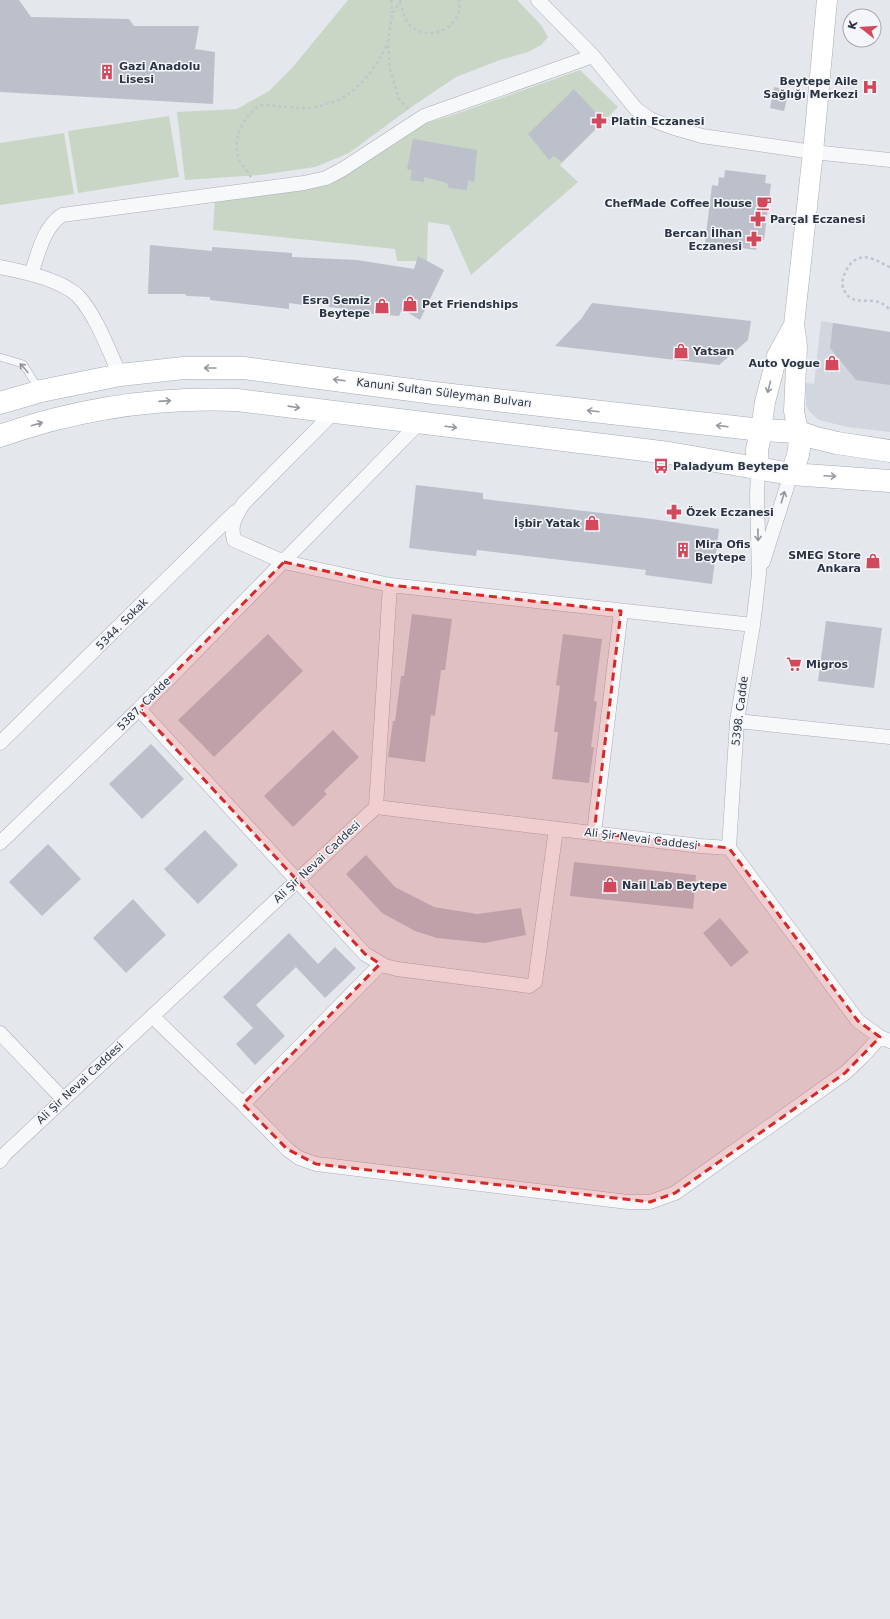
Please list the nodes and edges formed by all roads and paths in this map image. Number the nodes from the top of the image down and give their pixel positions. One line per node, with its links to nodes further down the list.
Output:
1 (391, 0): 6 (path)
2 (459, 0): 5 (path)
3 (538, 0): 8 (street)
4 (827, 0): 10 (street)
5 (401, 1): 6 (path)
6 (392, 14): 7 (path)
7 (388, 43): 9 (path); 12 (path)
8 (593, 56): 9 (street); 10 (street)
9 (417, 120): 12 (street)
10 (813, 152): 11 (street); 17 (street)
11 (890, 160)
12 (260, 189): 15 (street)
13 (0, 267): 15 (street)
14 (890, 267): 16 (path)
15 (32, 274): 19 (street)
16 (890, 310)
17 (794, 325): 24 (street, one-way to 24); 25 (street)
18 (0, 357): 20 (lane, one-way to 18)
19 (120, 375): 20 (main road, Kanuni Sultan Süleyman Bulvarı); 24 (main road, Kanuni Sultan Süleyman Bulvarı, one-way to 19)
20 (41, 391): 21 (main road, Kanuni Sultan Süleyman Bulvarı)
21 (0, 403)
22 (334, 412): 23 (main road); 26 (main road, one-way to 22); 31 (street, 5344. Sokak)
23 (419, 423): 28 (main road, one-way to 28); 32 (street, 5387. Cadde)
24 (761, 430): 25 (main road, Kanuni Sultan Süleyman Bulvarı); 28 (main road)
25 (798, 432): 27 (main road, Kanuni Sultan Süleyman Bulvarı); 29 (main road)
26 (0, 436)
27 (890, 451)
28 (758, 468): 29 (main road); 33 (street, 5398. Cadde, one-way to 33)
29 (791, 474): 30 (main road, one-way to 30); 33 (street, 5398. Cadde, one-way to 29)
30 (890, 481)
31 (243, 504): 32 (street); 40 (street, 5344. Sokak)
32 (284, 562): 34 (street); 37 (street, 5387. Cadde)
33 (759, 574): 36 (street, 5398. Cadde)
34 (390, 585): 35 (street); 41 (street)
35 (621, 611): 36 (street); 43 (street)
36 (752, 625): 38 (street, 5398. Cadde)
37 (139, 709): 44 (street, 5387. Cadde); 46 (street)
38 (737, 721): 39 (street); 45 (street, 5398. Cadde)
39 (890, 737)
40 (0, 743)
41 (376, 807): 42 (street, Ali Şir Nevai Caddesi); 46 (street, Ali Şir Nevai Caddesi)
42 (556, 829): 43 (street, Ali Şir Nevai Caddesi); 47 (street)
43 (594, 833): 45 (street, Ali Şir Nevai Caddesi)
44 (0, 843)
45 (729, 848): 50 (street)
46 (297, 881): 47 (street); 48 (street, Ali Şir Nevai Caddesi)
47 (381, 964): 52 (street)
48 (152, 1016): 51 (street, Ali Şir Nevai Caddesi); 52 (street)
49 (0, 1033): 51 (street)
50 (885, 1039): 52 (street)
51 (62, 1098): 53 (street, Ali Şir Nevai Caddesi)
52 (243, 1104)
53 (0, 1162)

